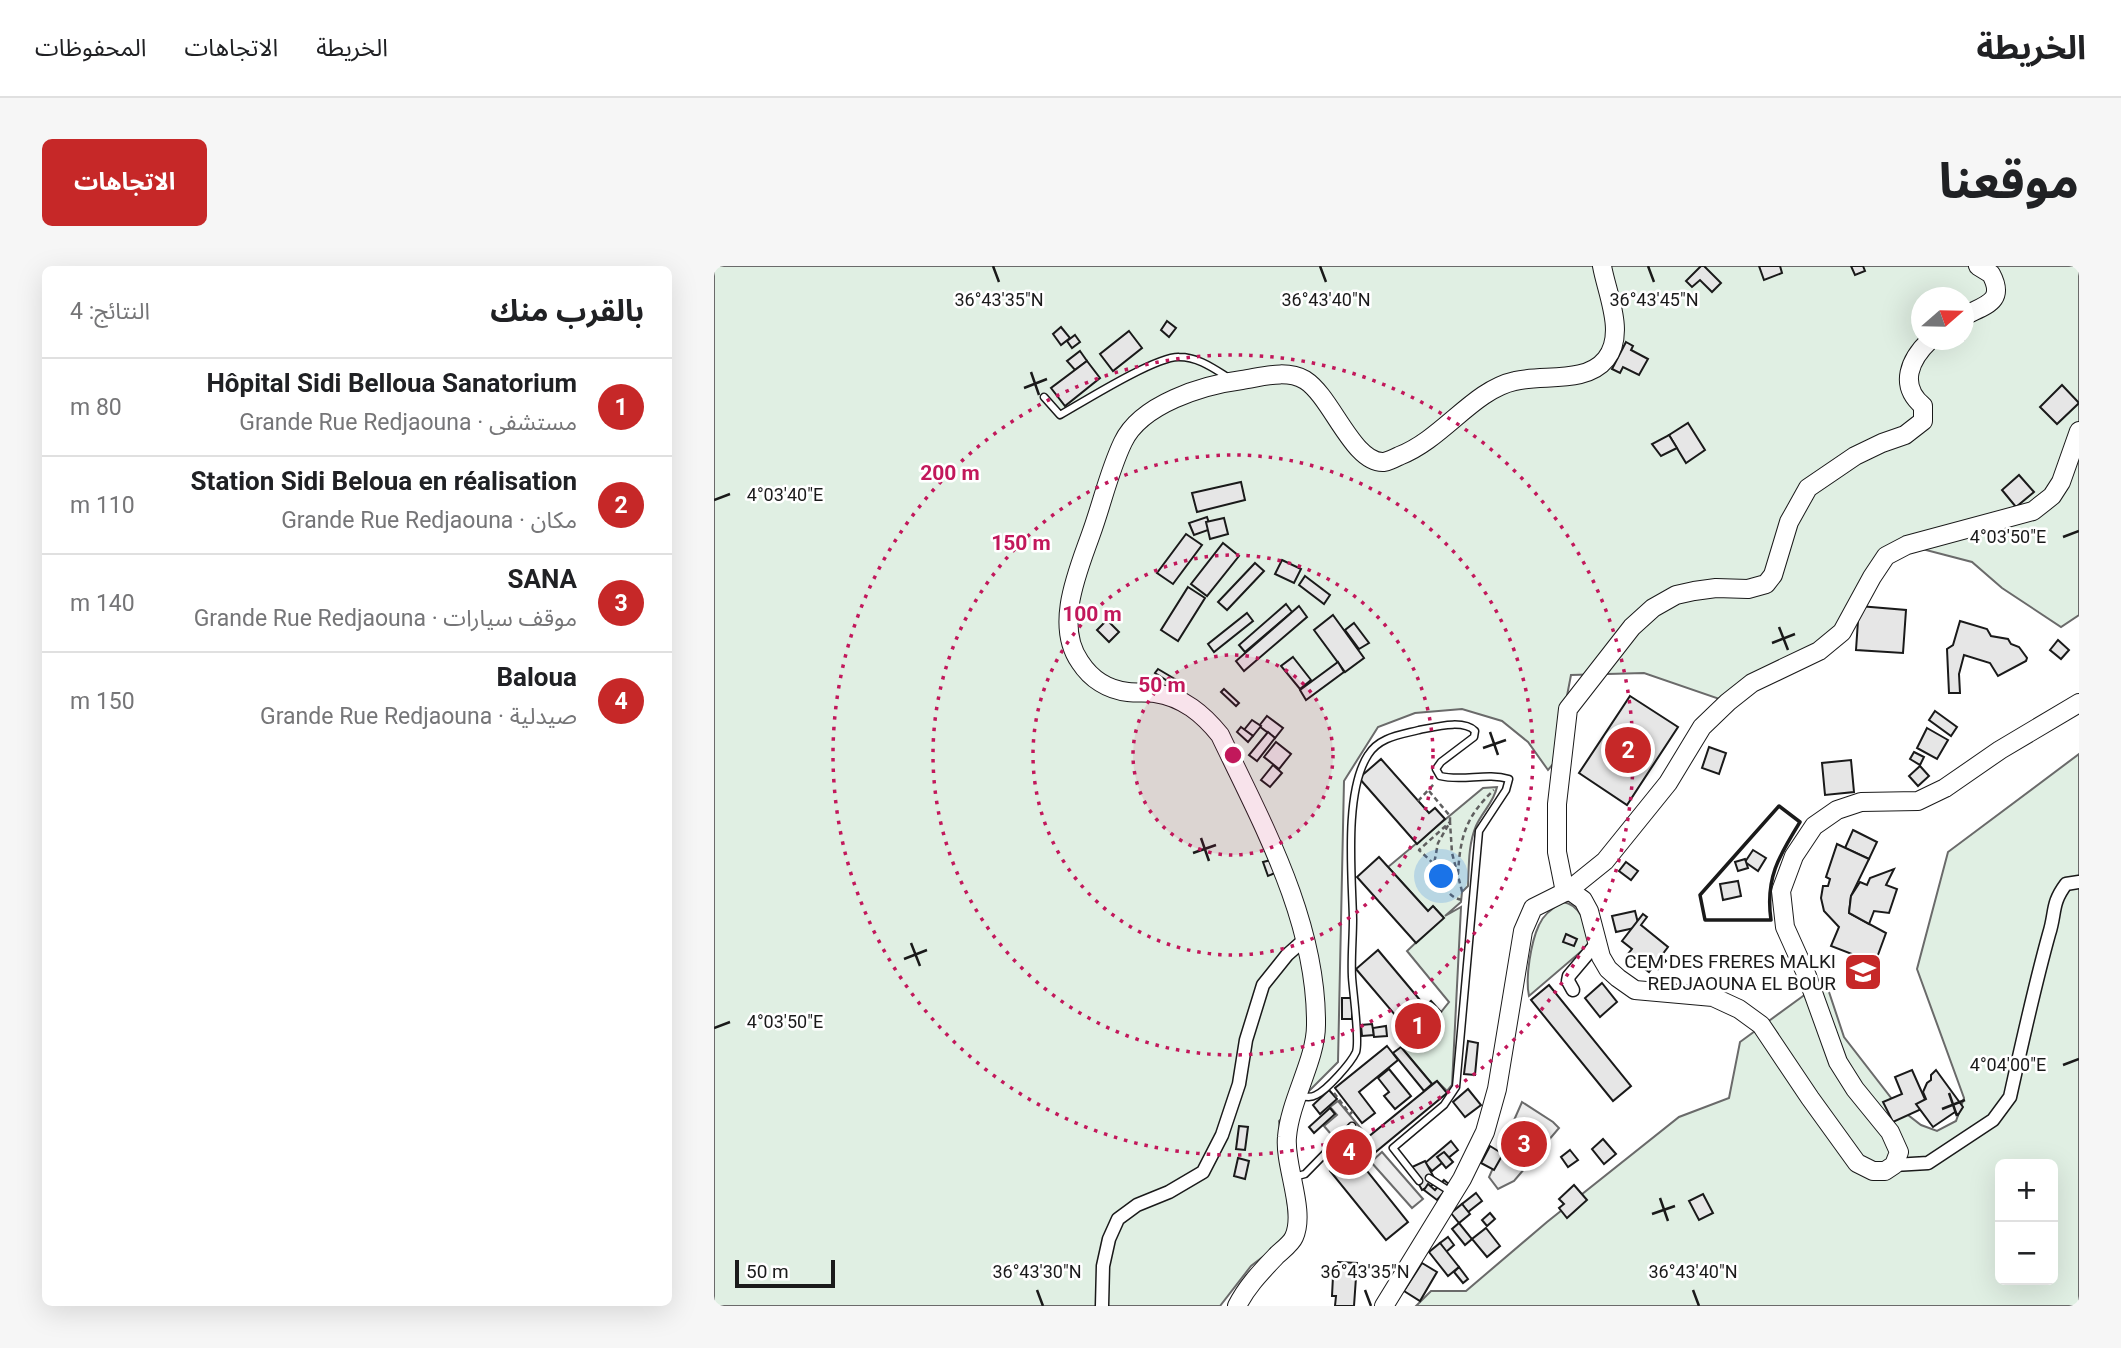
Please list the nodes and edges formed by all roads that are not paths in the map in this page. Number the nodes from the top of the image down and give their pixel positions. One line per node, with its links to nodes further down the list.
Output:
1 (1602, 266): 5 (street)
2 (1978, 266): 3 (street)
3 (1974, 310)
4 (1920, 350): 10 (street)
5 (1233, 381): 6 (lane); 11 (street)
6 (1044, 397)
7 (2079, 431): 10 (street)
8 (2079, 703): 16 (street)
9 (2079, 882): 16 (street)
10 (1567, 891): 12 (street); 20 (street)
11 (1304, 940): 14 (street); 21 (street)
12 (1596, 944): 13 (street); 16 (street)
13 (1573, 990)
14 (1296, 1096): 17 (street); 19 (lane)
15 (1352, 1126): 17 (lane)
16 (1894, 1165)
17 (1293, 1178): 22 (street)
18 (1429, 1178): 20 (lane)
19 (1419, 1181)
20 (1454, 1194): 23 (street)
21 (1102, 1306)
22 (1237, 1306)
23 (1384, 1306)

